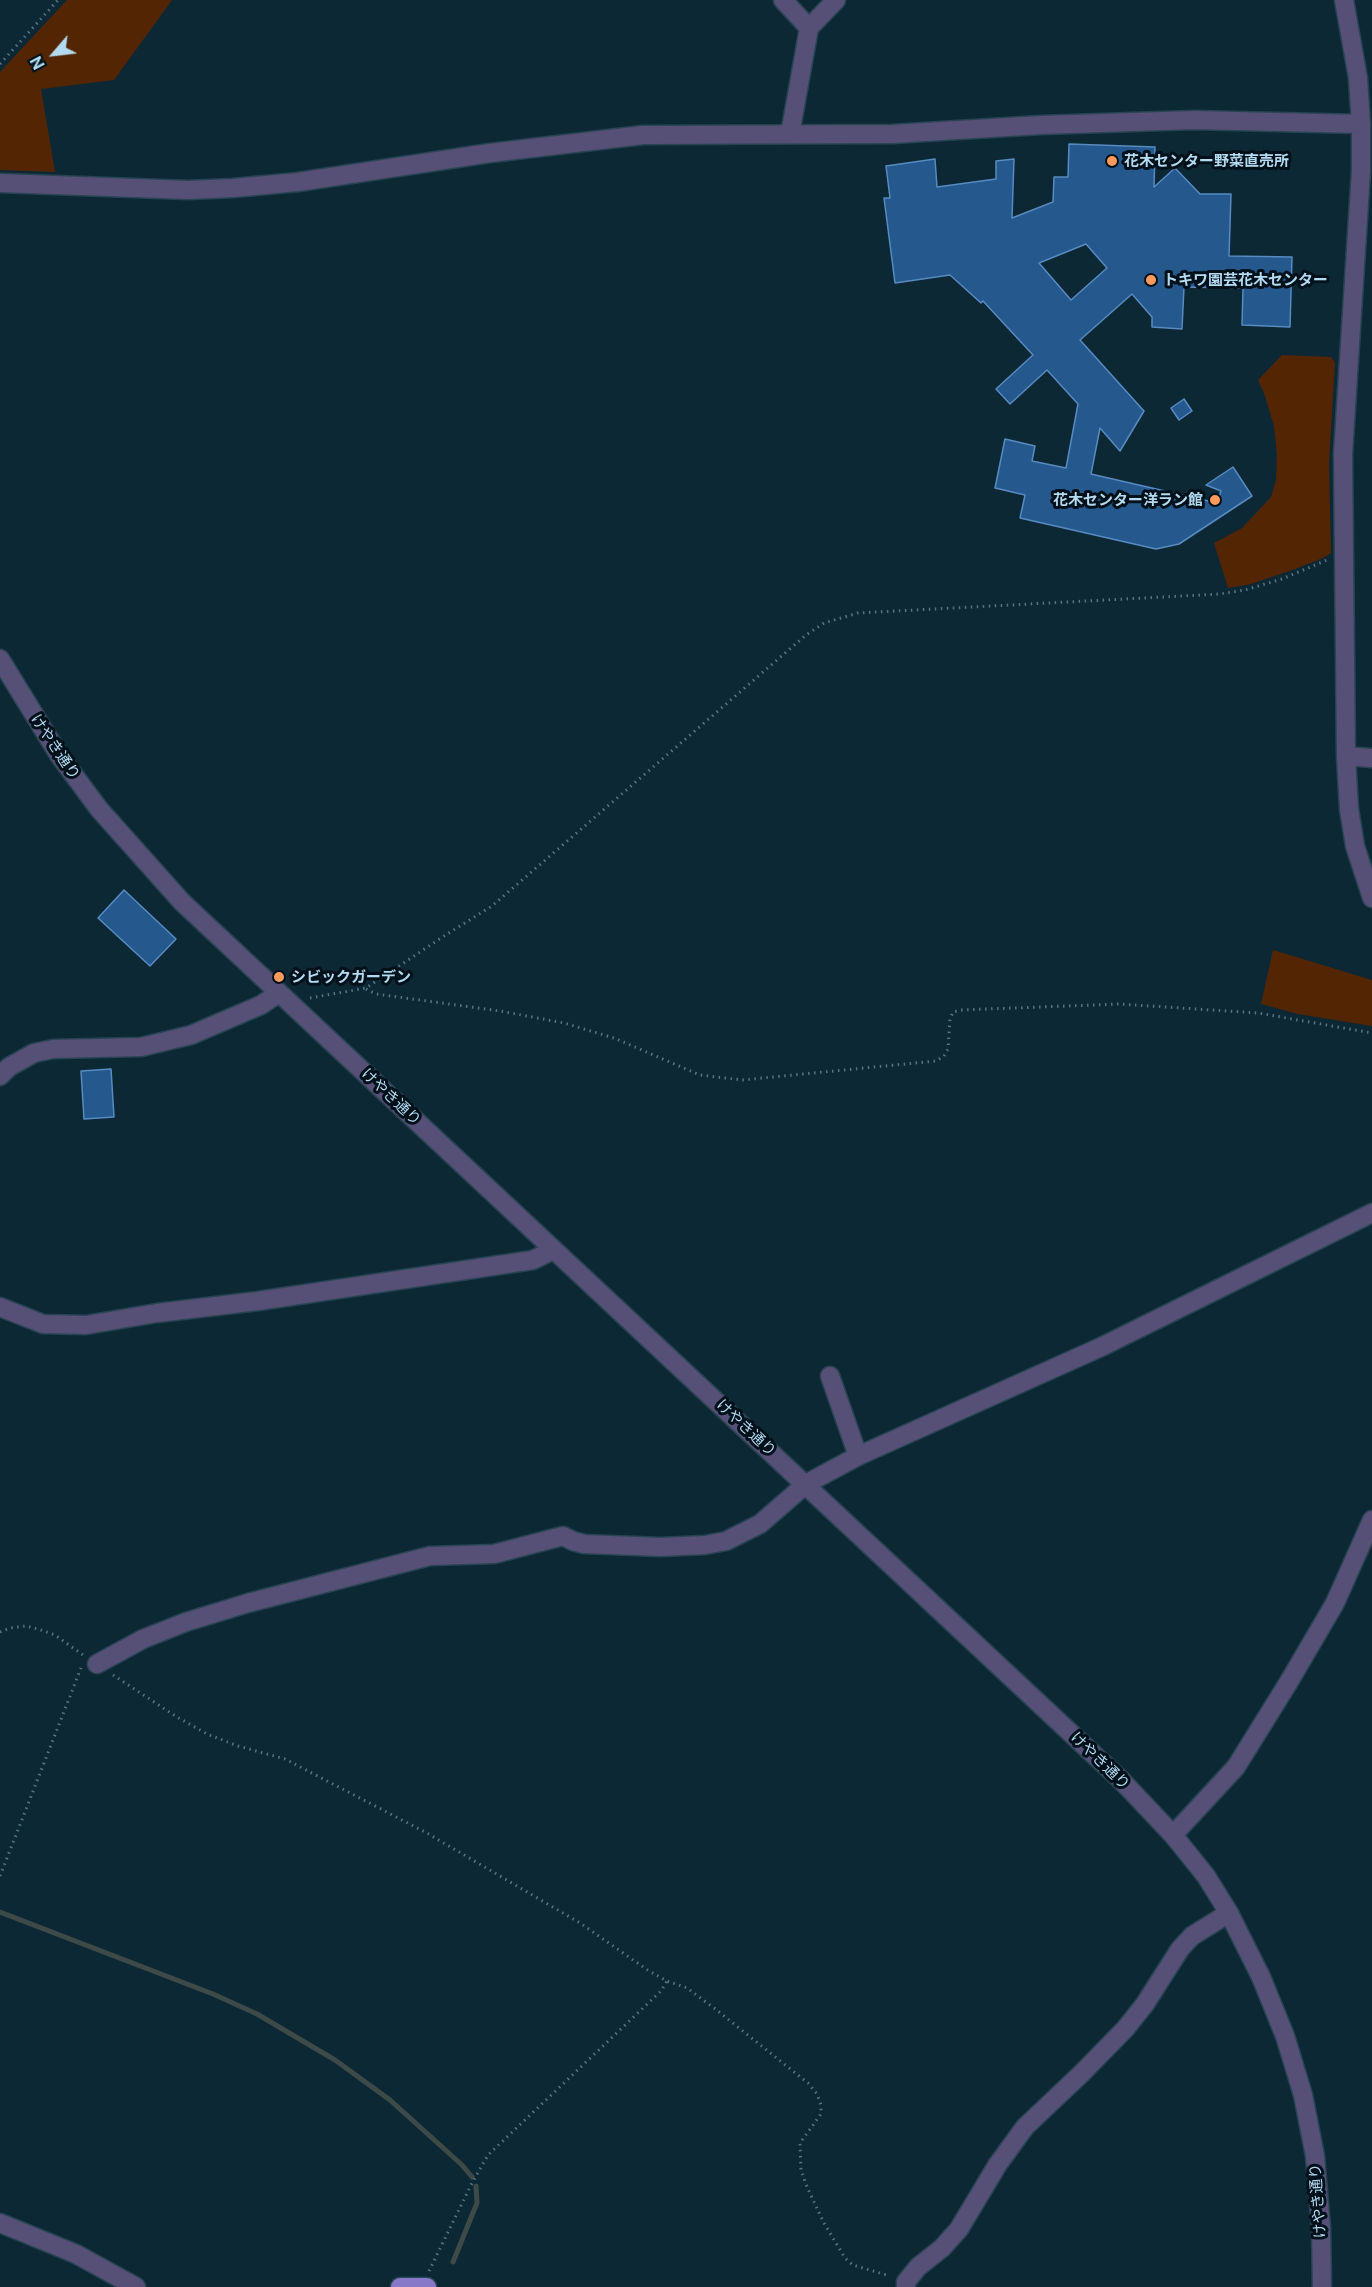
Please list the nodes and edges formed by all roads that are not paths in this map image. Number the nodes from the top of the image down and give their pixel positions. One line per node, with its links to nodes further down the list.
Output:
1 (783, 0): 4 (street)
2 (836, 0): 4 (street)
3 (1344, 0): 5 (street)
4 (809, 28): 6 (street)
5 (1361, 124): 6 (street); 9 (street)
6 (790, 134): 7 (street)
7 (0, 183)
8 (0, 659): 12 (street, けやき通り)
9 (1346, 756): 10 (street); 11 (street)
10 (1372, 758)
11 (1372, 898)
12 (279, 993): 13 (street); 15 (street, けやき通り)
13 (0, 1076)
14 (1372, 1213): 18 (street)
15 (553, 1250): 16 (street); 19 (street, けやき通り)
16 (0, 1307)
17 (830, 1376): 18 (street)
18 (858, 1456): 19 (street)
19 (806, 1484): 21 (street); 22 (street, けやき通り)
20 (1372, 1520): 22 (street)
21 (92, 1661)
22 (1173, 1835): 23 (street, けやき通り)
23 (1229, 1913): 25 (street); 30 (street, けやき通り)
24 (0, 2223): 26 (street)
25 (906, 2284)
26 (136, 2287)
27 (400, 2287): 28 (main road)
28 (420, 2287): 29 (main road)
29 (427, 2287)
30 (1322, 2287)

